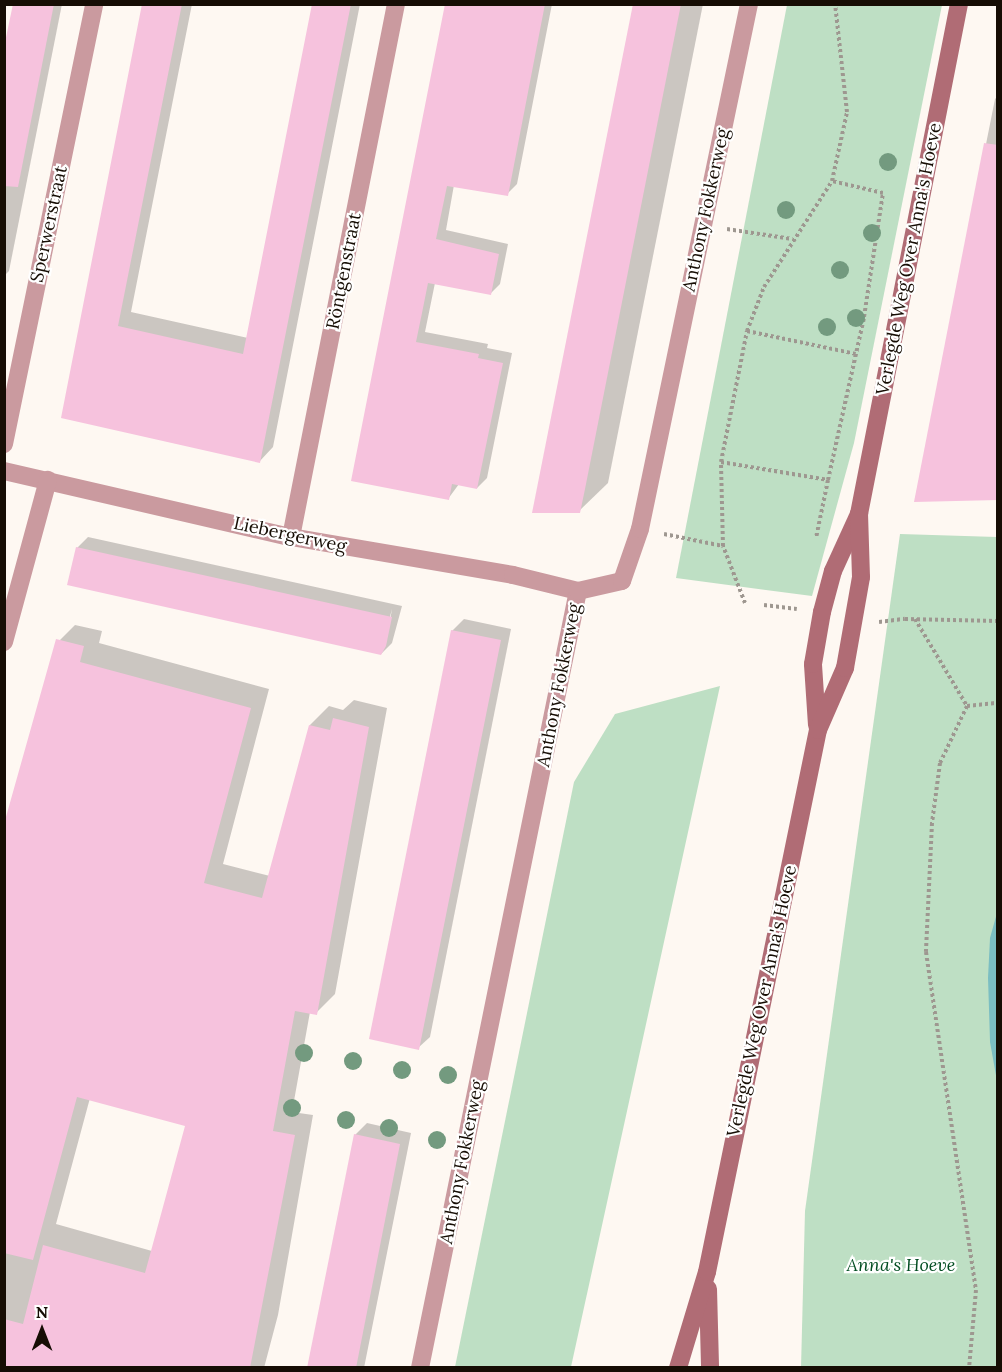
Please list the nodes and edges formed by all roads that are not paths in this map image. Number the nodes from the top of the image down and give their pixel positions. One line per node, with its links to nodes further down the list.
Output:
1 (94, 4): 5 (street, Sperwerstraat)
2 (396, 4): 9 (street, Röntgenstraat)
3 (749, 4): 10 (street, Anthony Fokkerweg)
4 (959, 4): 8 (main road, Verlegde Weg Over Anna's Hoeve)
5 (4, 444)
6 (4, 471): 7 (street, Liebergerweg)
7 (48, 480): 9 (street, Liebergerweg); 11 (street)
8 (859, 514): 12 (main road, Verlegde Weg Over Anna's Hoeve); 12 (main road, Verlegde Weg Over Anna's Hoeve)
9 (291, 537): 10 (street, Liebergerweg)
10 (578, 591): 14 (street, Anthony Fokkerweg)
11 (4, 642)
12 (818, 730): 13 (main road, Verlegde Weg Over Anna's Hoeve)
13 (707, 1272): 15 (main road, Verlegde Weg Over Anna's Hoeve); 16 (main road, Verlegde Weg Over Anna's Hoeve)
14 (420, 1368)
15 (678, 1368)
16 (710, 1368)

